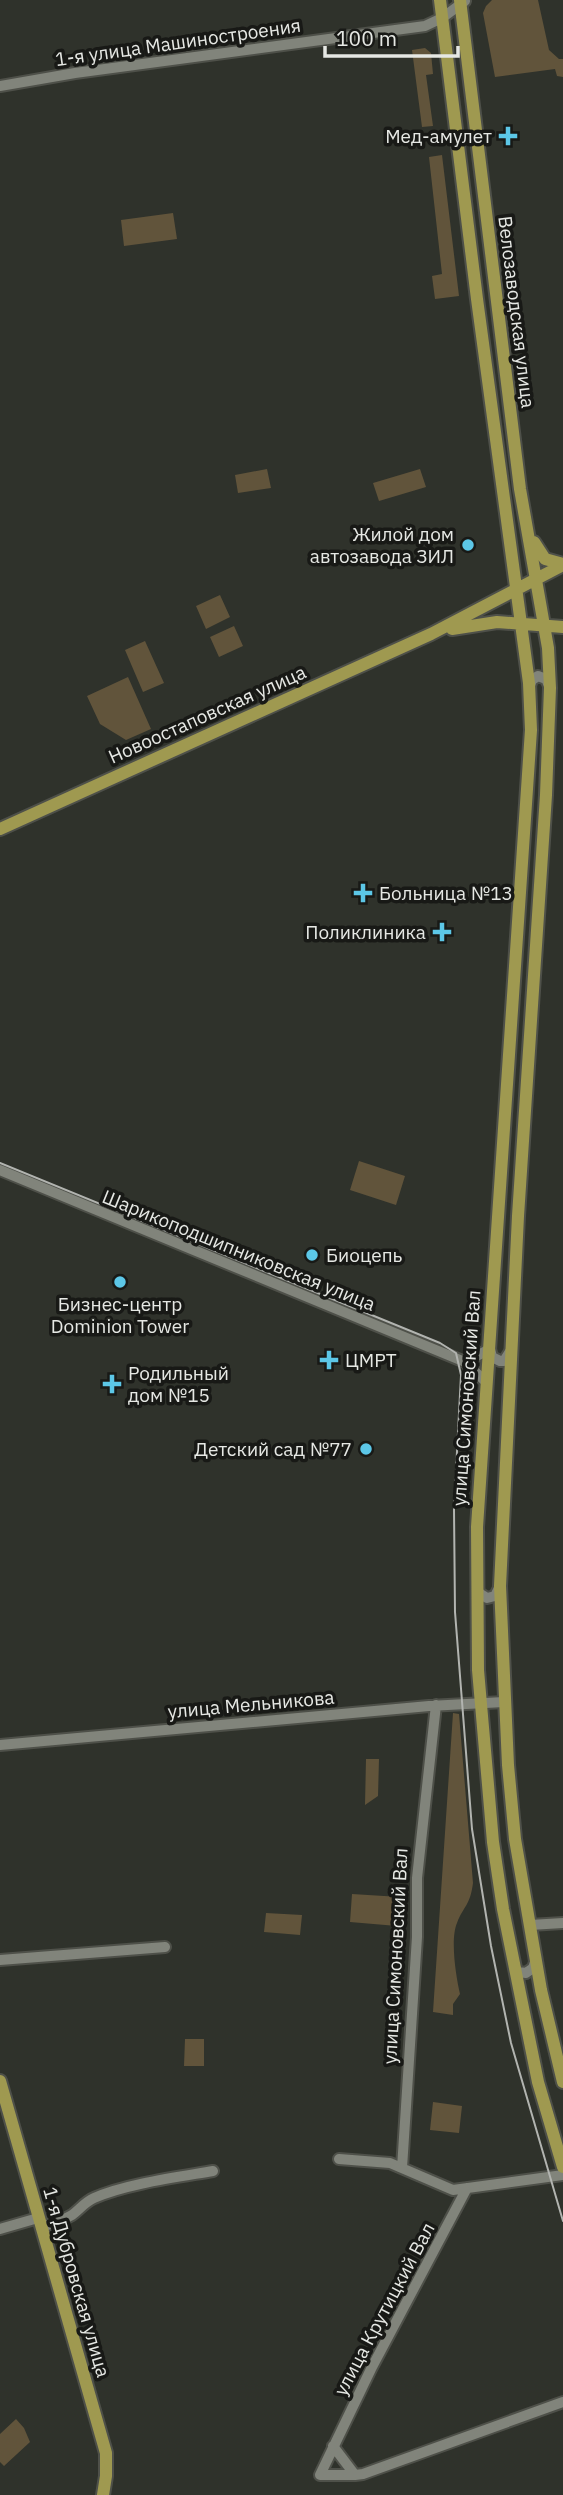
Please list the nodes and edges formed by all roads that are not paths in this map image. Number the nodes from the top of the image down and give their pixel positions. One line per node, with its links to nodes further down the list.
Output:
1 (440, 0): 3 (main road, Велозаводская улица)
2 (462, 2): 3 (street, 1-я улица Машиностроения); 5 (main road, Велозаводская улица)
3 (442, 18): 4 (street, 1-я улица Машиностроения); 8 (main road, Велозаводская улица)
4 (0, 86)
5 (528, 529): 6 (main road); 7 (main road, Велозаводская улица)
6 (563, 565): 7 (main road, Новоостаповская улица)
7 (537, 579): 8 (main road, Новоостаповская улица); 10 (main road, Велозаводская улица)
8 (515, 590): 9 (main road, Велозаводская улица); 12 (main road, Новоостаповская улица)
9 (520, 624): 10 (main road, Новоостаповская улица); 12 (main road, Новоостаповская улица); 13 (main road, улица Симоновский Вал)
10 (545, 627): 11 (main road, Новоостаповская улица); 14 (main road)
11 (563, 627)
12 (431, 634): 15 (main road, Новоостаповская улица)
13 (529, 688): 14 (street); 17 (main road, улица Симоновский Вал)
14 (550, 688): 18 (main road)
15 (0, 829)
16 (0, 1170): 21 (street, Шарикоподшипниковская улица)
17 (497, 1215): 18 (street); 19 (main road, улица Симоновский Вал)
18 (518, 1216): 20 (main road)
19 (490, 1349): 20 (street); 21 (street); 22 (main road, улица Симоновский Вал)
20 (511, 1350): 24 (main road)
21 (465, 1362): 22 (street)
22 (487, 1383): 23 (main road, улица Симоновский Вал)
23 (477, 1586): 24 (street); 26 (main road, улица Симоновский Вал)
24 (500, 1586): 25 (main road)
25 (504, 1702): 26 (street, улица Мельникова); 30 (main road)
26 (480, 1704): 27 (street, улица Мельникова); 34 (main road, улица Симоновский Вал)
27 (436, 1705): 28 (street, улица Мельникова); 41 (street, улица Симоновский Вал)
28 (0, 1745)
29 (563, 1923): 30 (street)
30 (530, 1925): 32 (main road)
31 (165, 1947): 33 (street)
32 (536, 1959): 34 (street); 35 (main road)
33 (0, 1960)
34 (513, 1963): 36 (main road, улица Симоновский Вал)
35 (549, 2024): 36 (street); 38 (main road)
36 (526, 2029): 40 (main road, улица Симоновский Вал)
37 (0, 2081): 45 (main road, 1-я Дубровская улица)
38 (563, 2082)
39 (339, 2159): 41 (street)
40 (563, 2167)
41 (402, 2168): 44 (street)
42 (213, 2171): 45 (street)
43 (563, 2175): 44 (street)
44 (467, 2188): 48 (street, улица Крутицкий Вал)
45 (39, 2222): 46 (street); 50 (main road, 1-я Дубровская улица)
46 (0, 2229)
47 (563, 2402): 49 (street)
48 (333, 2446): 49 (street); 49 (street, улица Крутицкий Вал)
49 (355, 2475)
50 (103, 2495)

